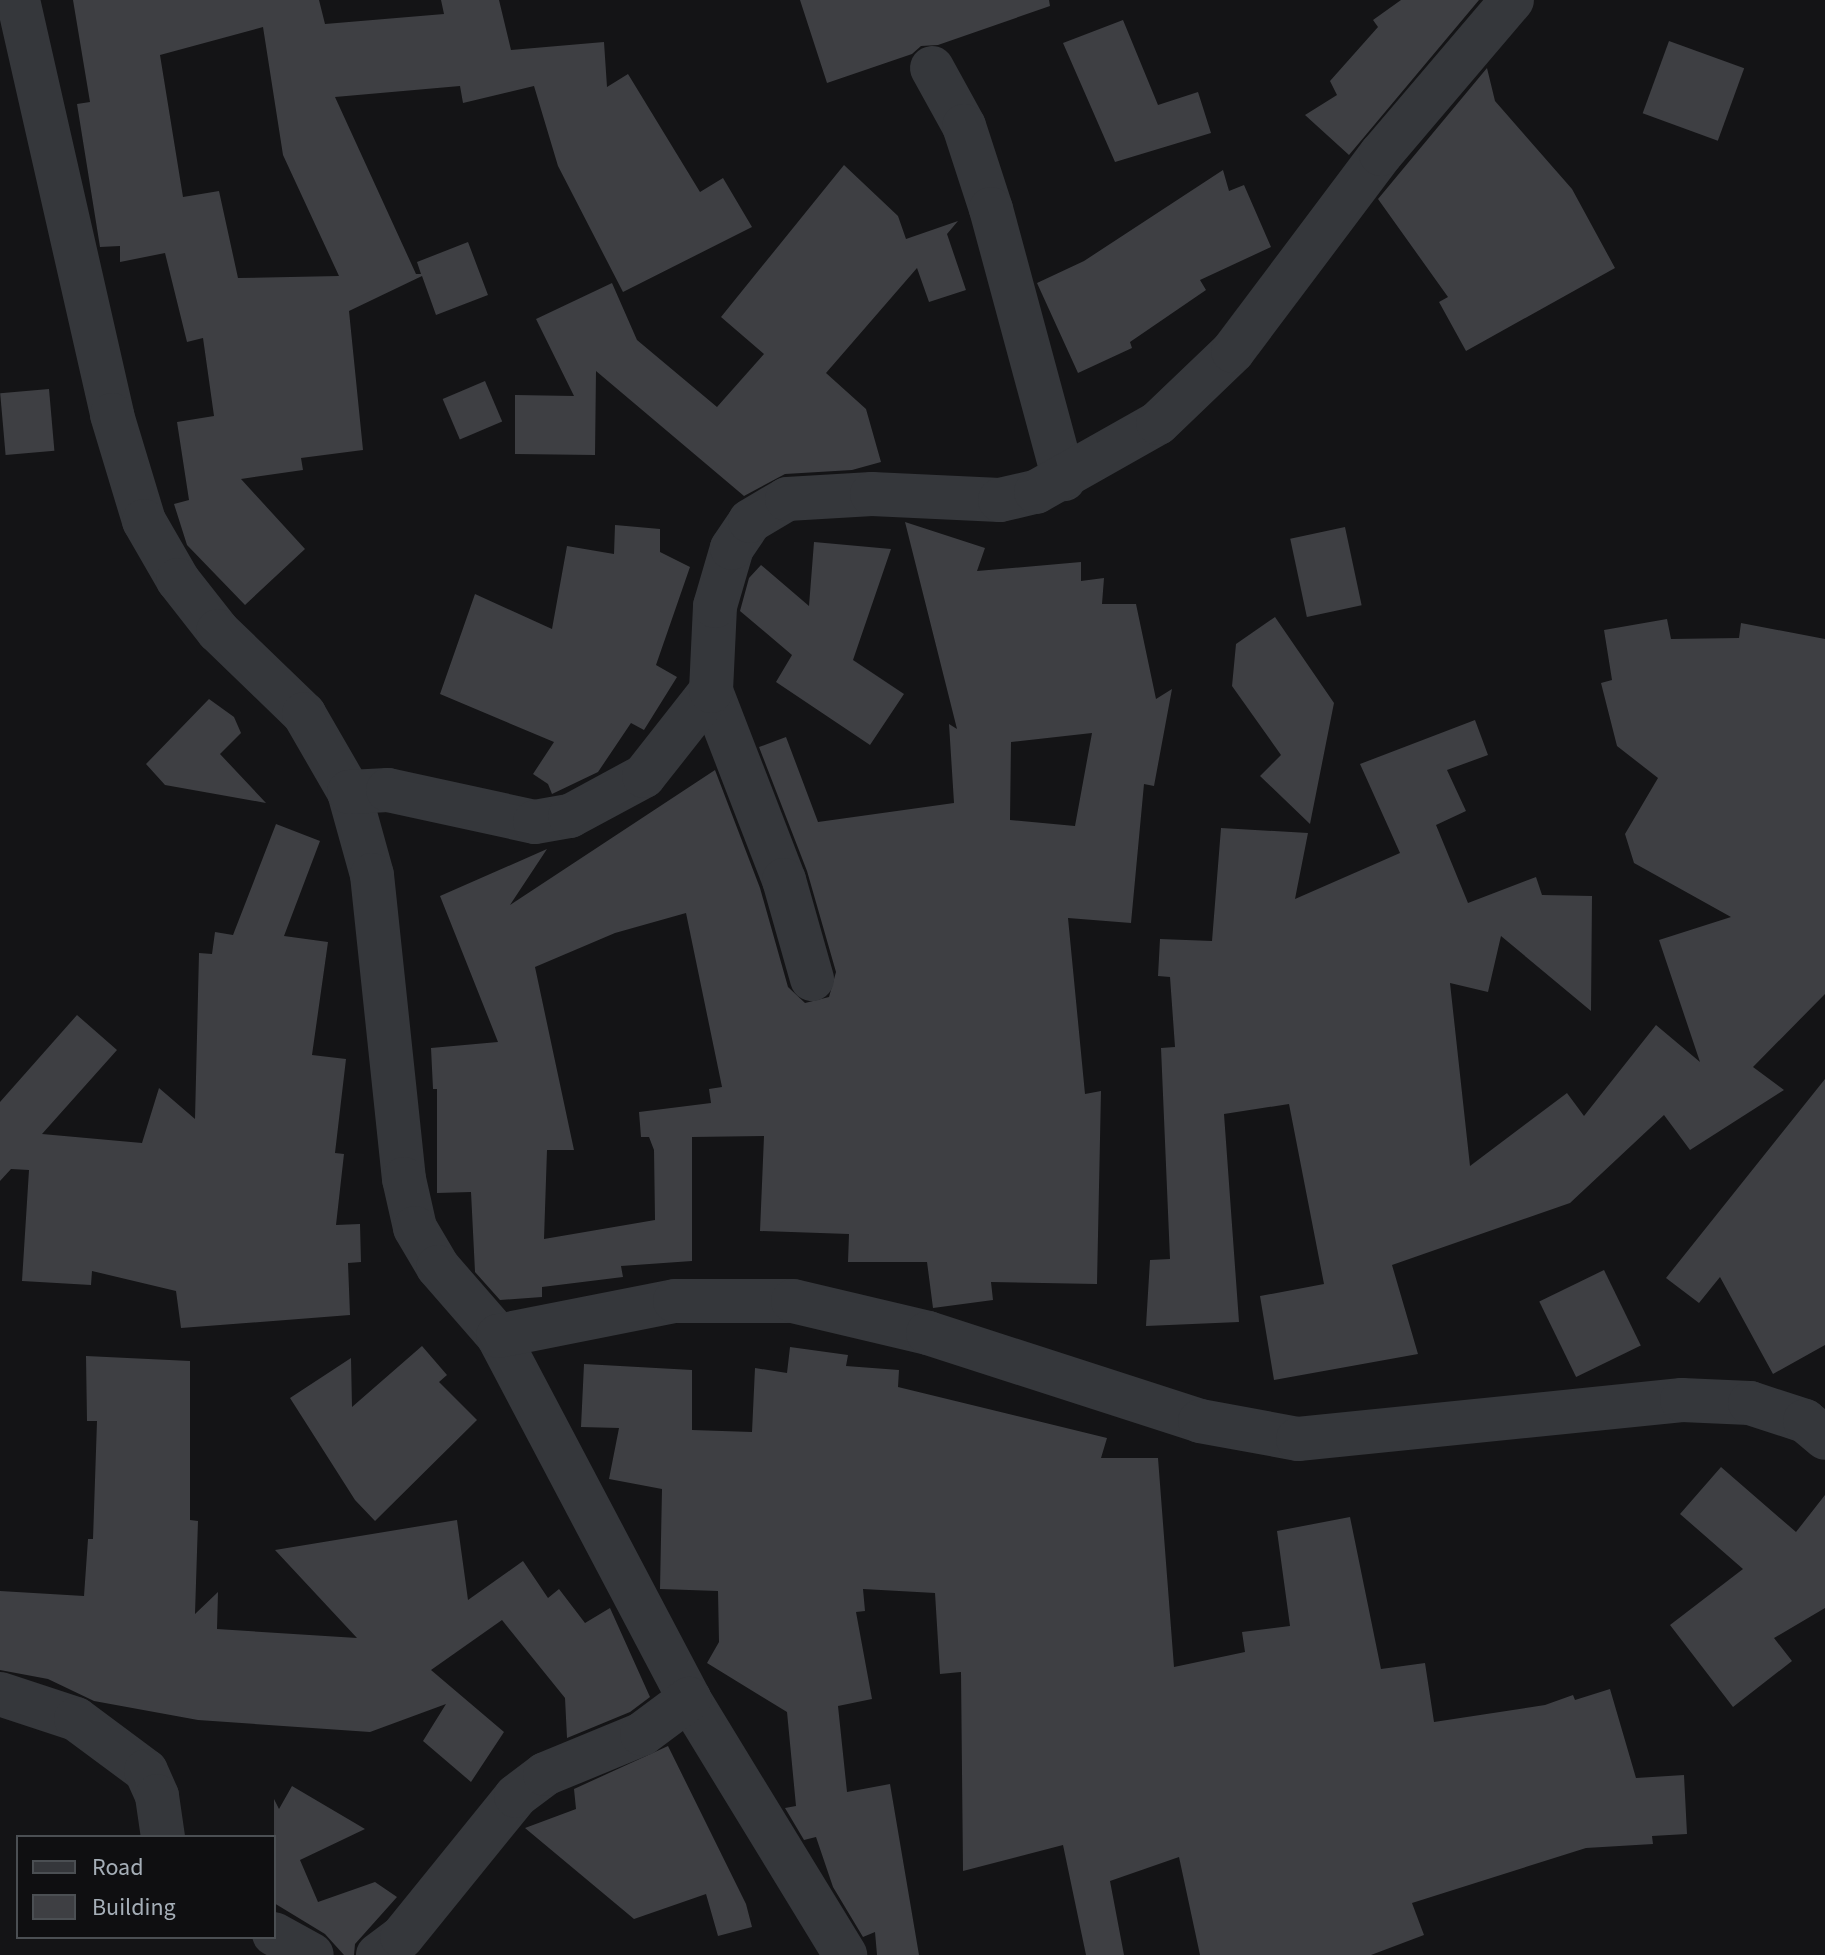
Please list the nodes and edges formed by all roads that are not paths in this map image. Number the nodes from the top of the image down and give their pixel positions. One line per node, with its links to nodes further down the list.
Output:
1 (18, 0): 6 (street)
2 (1512, 0): 4 (street)
3 (932, 68): 4 (street)
4 (1064, 479): 5 (street)
5 (711, 691): 6 (street); 7 (street)
6 (349, 792): 8 (street)
7 (812, 979)
8 (498, 1336): 9 (street); 11 (street)
9 (1825, 1438)
10 (0, 1694): 12 (street)
11 (689, 1699): 15 (street); 16 (street)
12 (163, 1835)
13 (276, 1935): 14 (street)
14 (312, 1955)
15 (378, 1955)
16 (845, 1955)

